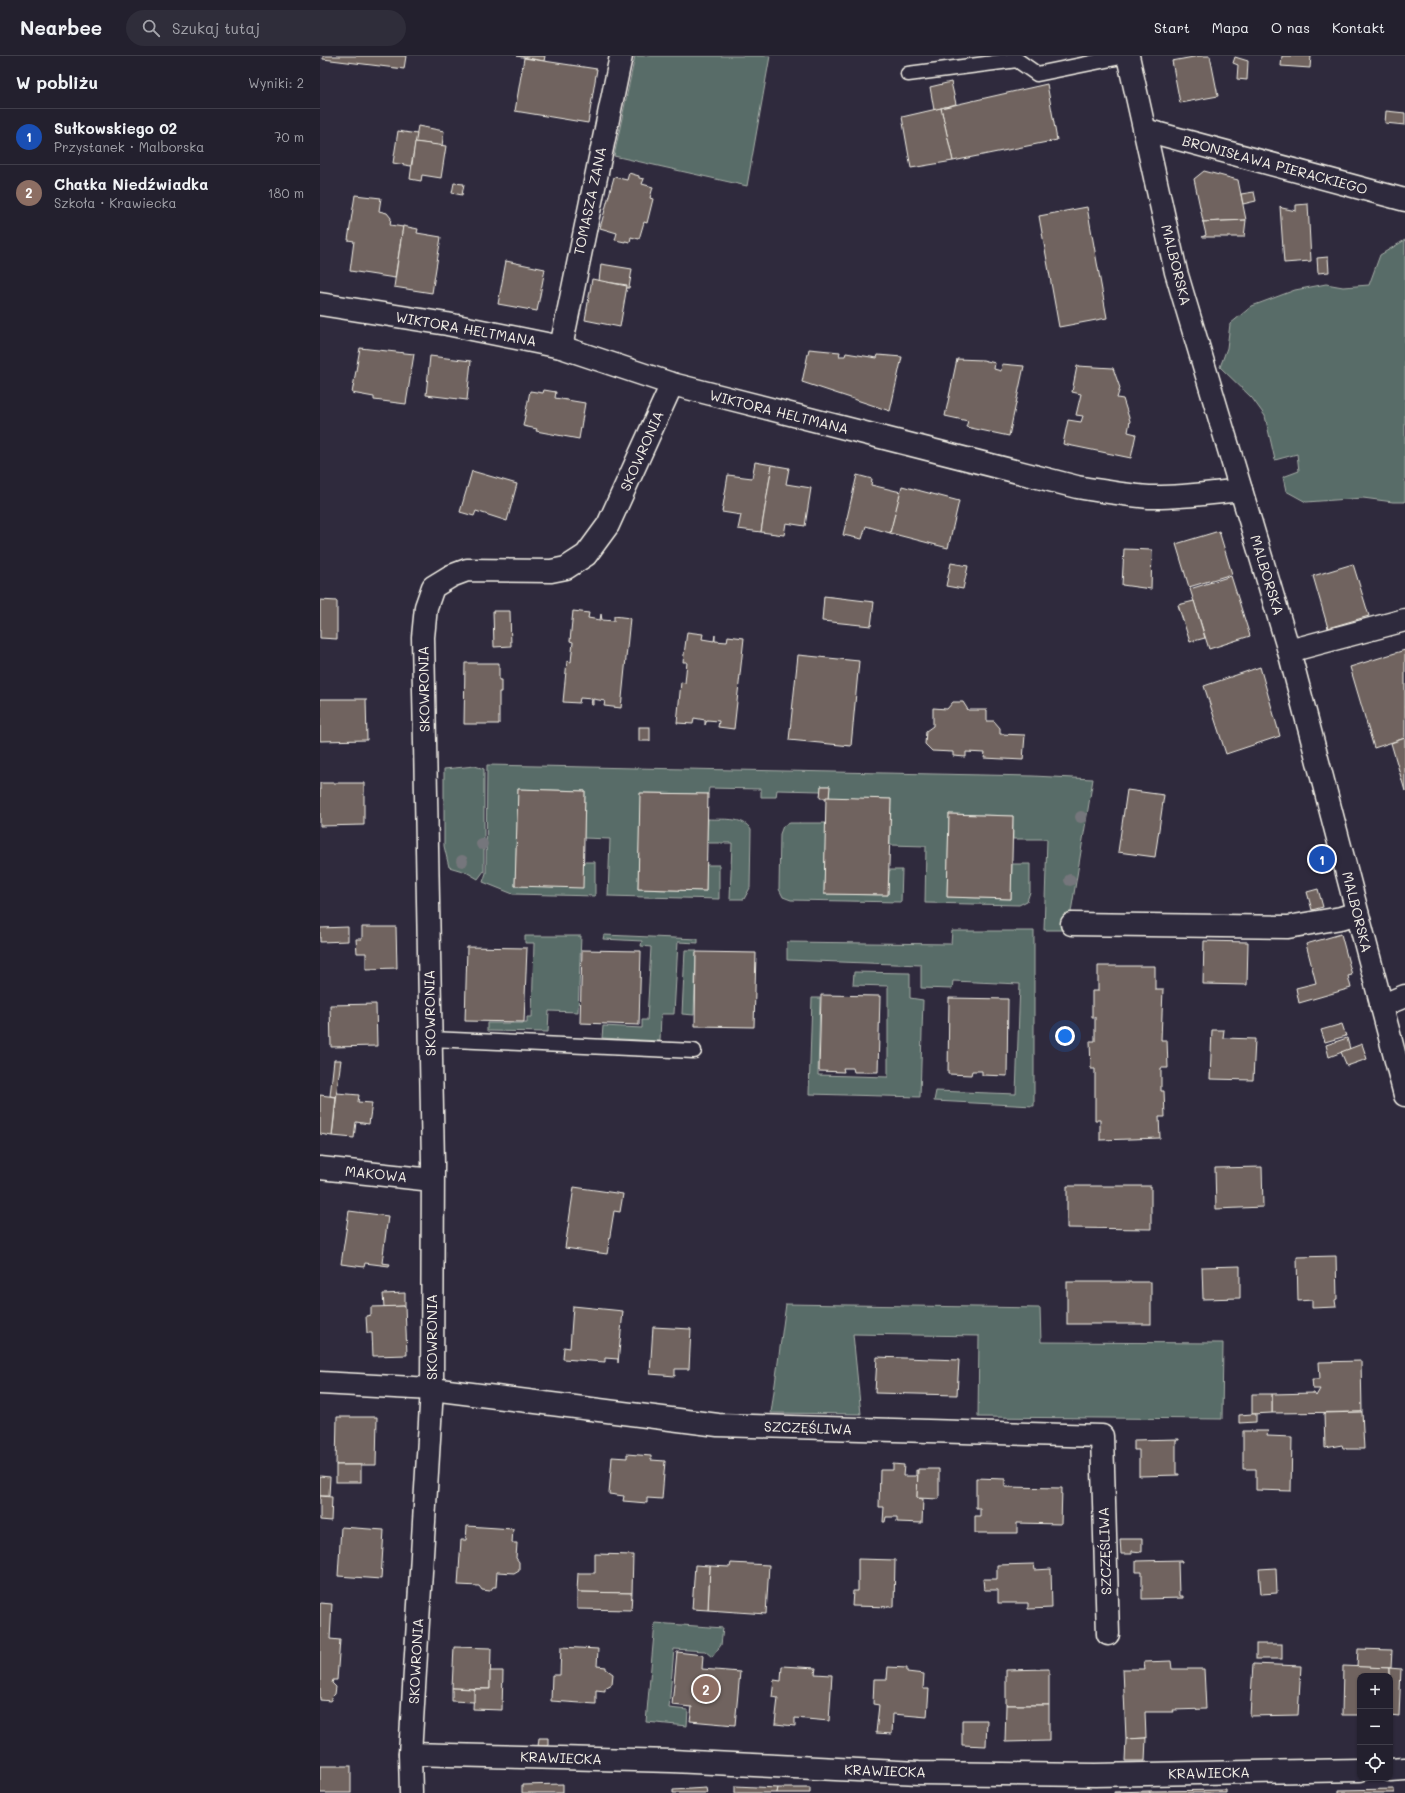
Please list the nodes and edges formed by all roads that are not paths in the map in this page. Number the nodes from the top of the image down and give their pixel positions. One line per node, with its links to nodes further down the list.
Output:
1 (621, 56): 7 (street, TOMASZA ZANA)
2 (1127, 56): 3 (lane); 4 (street, MALBORSKA)
3 (908, 74)
4 (1144, 130): 5 (street, BRONISŁAWA PIERACKIEGO); 9 (street, MALBORSKA)
5 (1405, 200)
6 (320, 304): 7 (street, WIKTORA HELTMANA)
7 (561, 347): 8 (street, WIKTORA HELTMANA)
8 (672, 384): 9 (street, WIKTORA HELTMANA); 16 (street, SKOWRONIA)
9 (1241, 490): 11 (street, MALBORSKA)
10 (1405, 620): 11 (street)
11 (1289, 651): 12 (street, MALBORSKA)
12 (1357, 913): 13 (street); 15 (street, MALBORSKA)
13 (1072, 924)
14 (1405, 996): 15 (street)
15 (1381, 1006): 18 (street, MALBORSKA)
16 (431, 1039): 17 (lane); 20 (street, SKOWRONIA)
17 (694, 1051)
18 (1405, 1095)
19 (320, 1168): 20 (street, MAKOWA)
20 (432, 1180): 22 (street, SKOWRONIA)
21 (320, 1383): 22 (street, SZCZĘŚLIWA)
22 (432, 1390): 23 (street, SZCZĘŚLIWA); 24 (street, SKOWRONIA)
23 (1108, 1634)
24 (410, 1754): 25 (street, KRAWIECKA); 28 (street, SKOWRONIA)
25 (1357, 1770)
26 (1393, 1770): 27 (street)
27 (1405, 1770)
28 (411, 1793)

